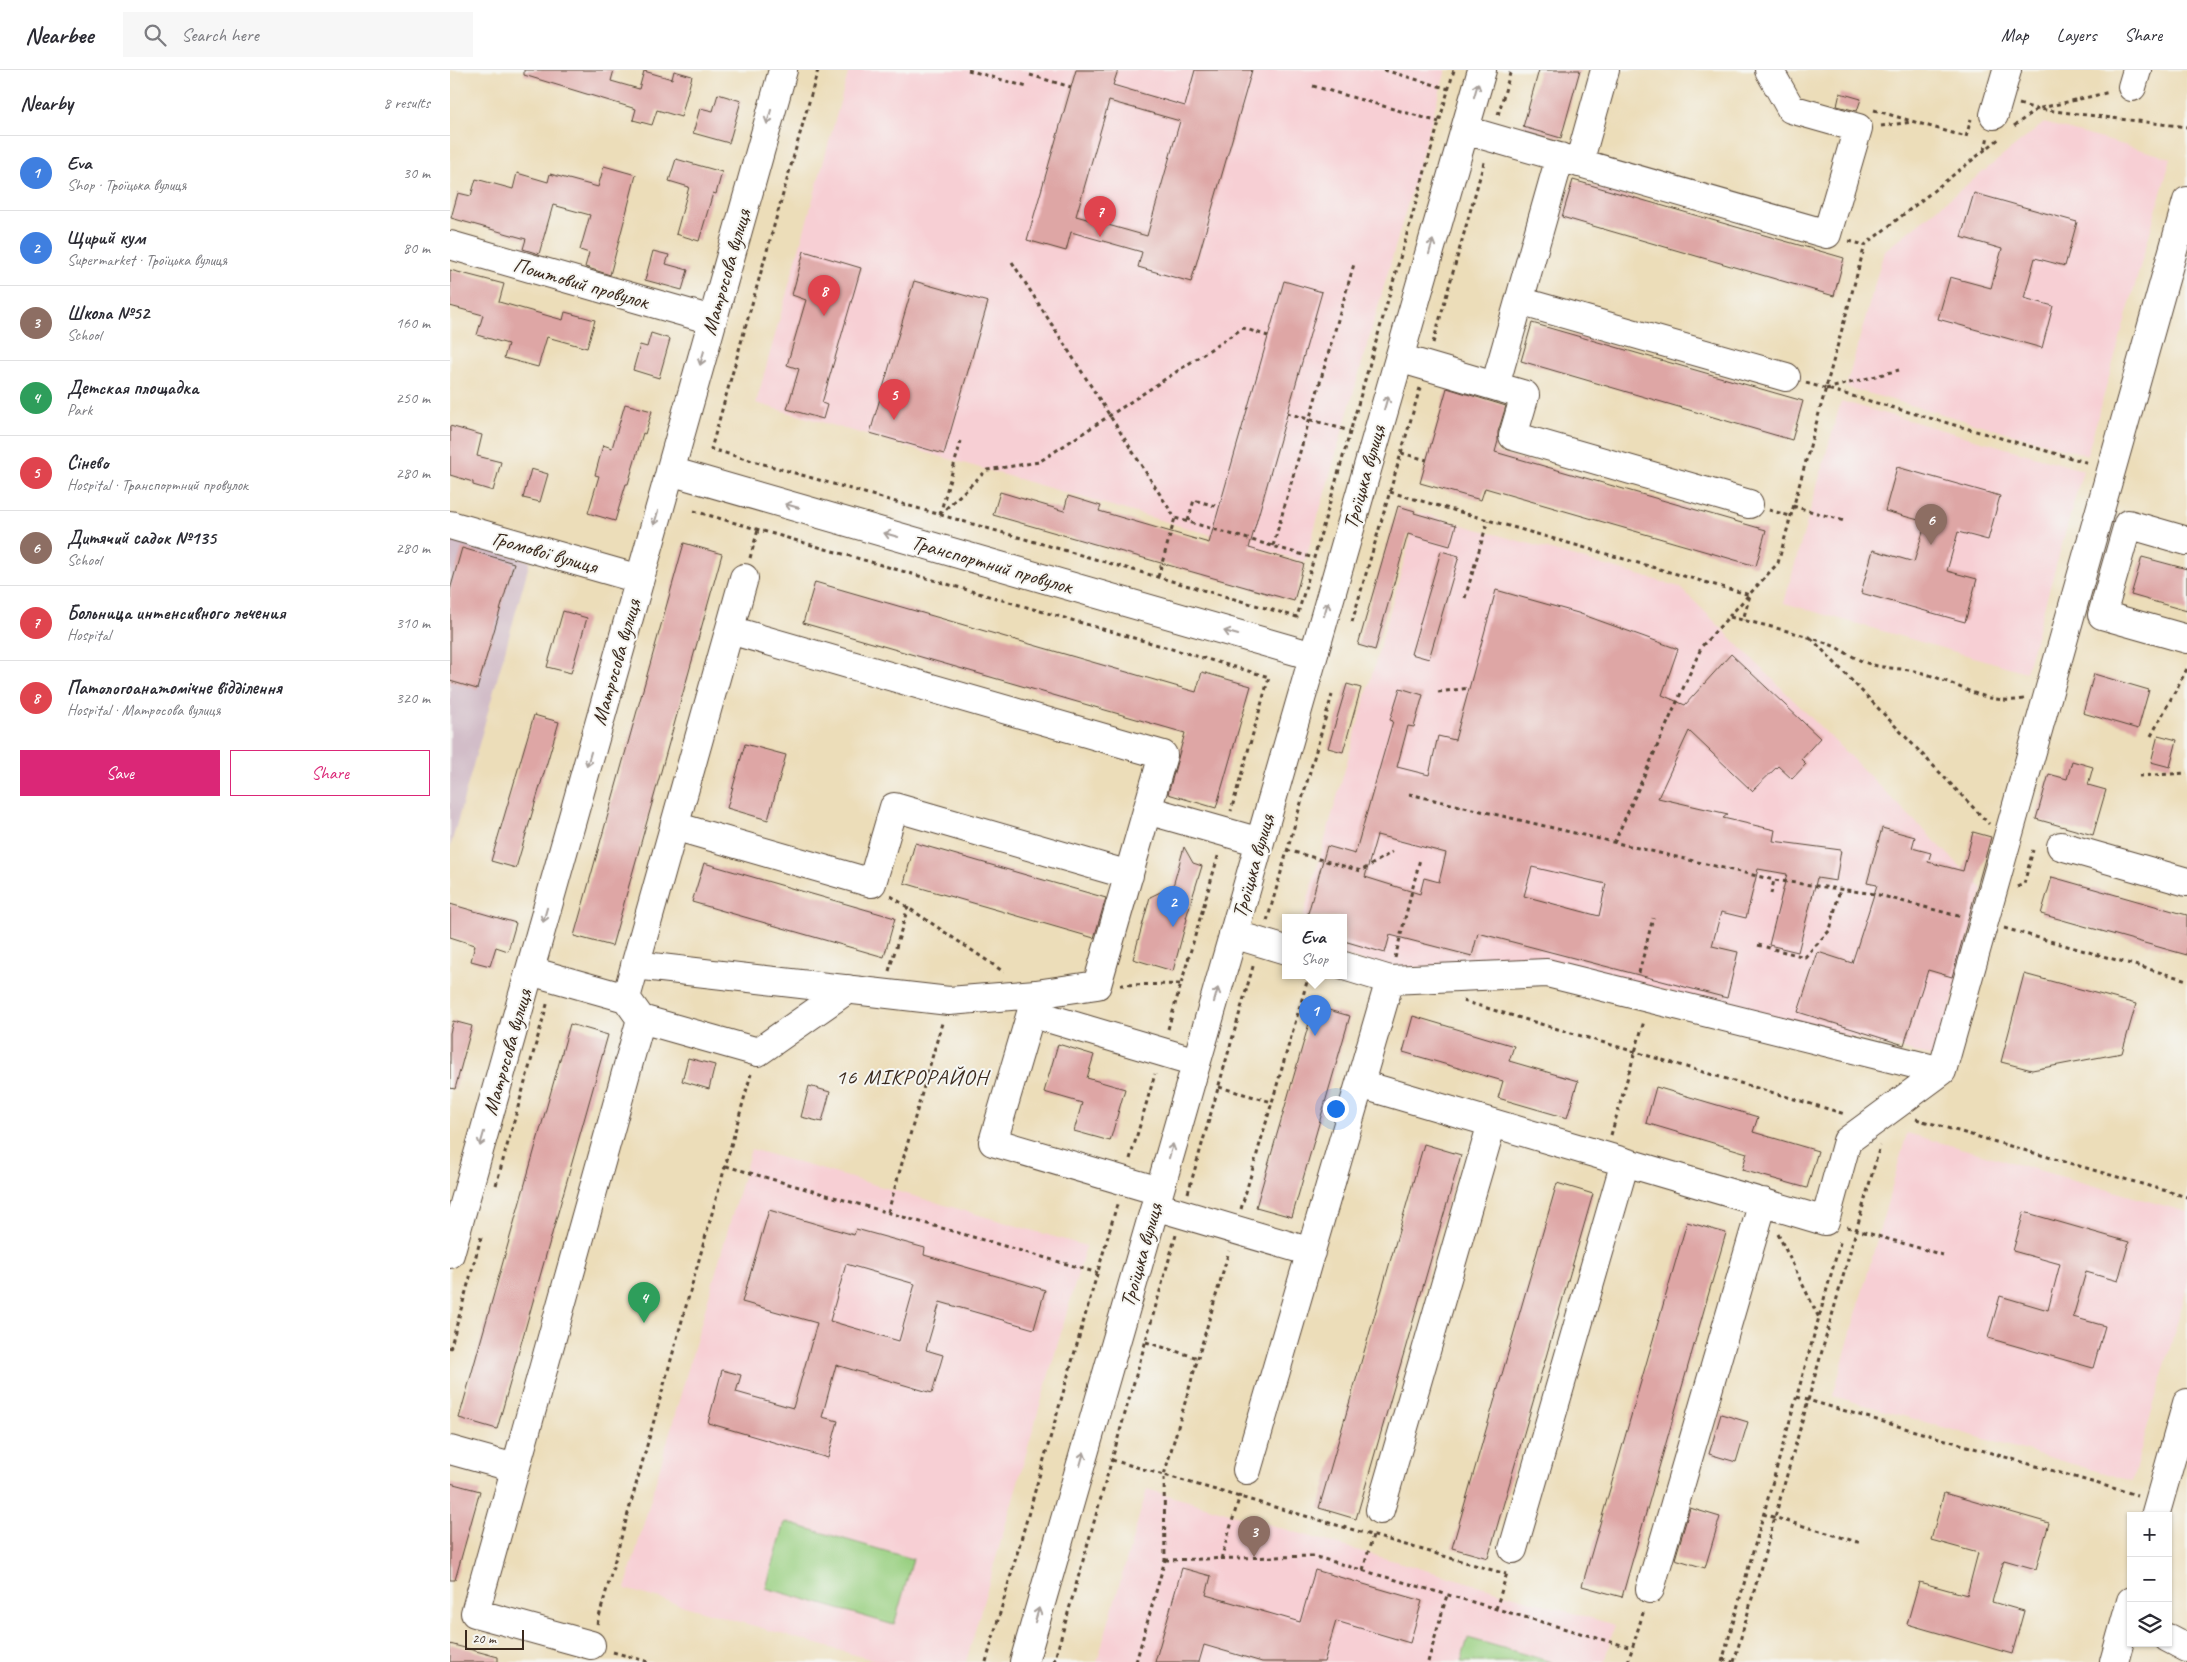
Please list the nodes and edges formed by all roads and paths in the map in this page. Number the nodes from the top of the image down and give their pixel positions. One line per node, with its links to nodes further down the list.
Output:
1 (783, 70): 30 (street, Матросова вулиця, one-way to 30)
2 (818, 70): 52 (path)
3 (968, 70): 14 (path)
4 (1384, 70): 16 (path)
5 (1454, 70): 16 (path)
6 (1482, 70): 21 (street, Троїцька вулиця, one-way to 6)
7 (1511, 70): 23 (path)
8 (1605, 70): 24 (street)
9 (1769, 70): 19 (street)
10 (2007, 70): 18 (street)
11 (1030, 75): 15 (path)
12 (2134, 79): 17 (path)
13 (1313, 86): 21 (path)
14 (1027, 87)
15 (1071, 87)
16 (1448, 89): 21 (path)
17 (2037, 109): 22 (path); 37 (path)
18 (1983, 117): 20 (path)
19 (1865, 119): 20 (path); 20 (path); 24 (street)
20 (1915, 122)
21 (1452, 126): 23 (street); 32 (street, Троїцька вулиця, one-way to 21); 41 (path)
22 (2187, 127)
23 (1492, 138): 24 (street); 33 (path)
24 (1570, 160): 29 (street)
25 (2187, 201): 45 (street)
26 (450, 245): 30 (street, Поштовий провулок)
27 (1012, 262): 39 (path)
28 (1354, 264): 40 (path)
29 (1519, 301): 35 (street); 36 (street)
30 (712, 320): 46 (street, Матросова вулиця, one-way to 46)
31 (1268, 336): 39 (path)
32 (1399, 358): 33 (street); 73 (street, Троїцька вулиця, one-way to 32)
33 (1426, 366): 36 (street); 43 (path)
34 (1899, 370): 37 (path)
35 (1786, 378): 37 (path)
36 (1495, 386): 48 (street)
37 (1826, 389): 45 (path); 49 (path)
38 (1287, 412): 40 (path)
39 (1110, 415): 52 (path); 53 (path)
40 (1310, 419): 41 (path); 60 (path)
41 (1350, 431): 61 (path)
42 (960, 441): 52 (path)
43 (1401, 453): 44 (path); 47 (path)
44 (1427, 460)
45 (2111, 470): 75 (street)
46 (670, 471): 64 (street, Матросова вулиця, one-way to 64); 73 (street, Транспортний провулок, one-way to 46)
47 (1390, 492): 54 (path); 69 (path)
48 (1749, 504)
49 (1793, 506): 55 (path); 65 (path)
50 (1219, 507): 56 (path)
51 (694, 512): 58 (path)
52 (940, 514): 62 (path)
53 (1175, 518): 56 (path); 62 (path)
54 (1488, 520): 65 (path); 66 (path)
55 (1844, 521)
56 (1188, 522): 60 (path)
57 (450, 526): 64 (street, Громової вулиця)
58 (758, 530): 63 (path); 85 (path)
59 (2187, 541): 72 (street)
60 (1273, 546): 61 (path)
61 (1314, 558): 62 (path)
62 (1158, 577)
63 (744, 578): 70 (street)
64 (639, 579): 111 (street, Матросова вулиця, one-way to 111)
65 (1750, 595): 67 (path); 68 (path)
66 (1465, 598)
67 (1729, 617): 68 (path); 87 (path)
68 (1742, 620): 71 (path)
69 (1352, 622)
70 (730, 630): 83 (street); 84 (street)
71 (1811, 638): 75 (path); 88 (path)
72 (2187, 640)
73 (1313, 656): 86 (street, Троїцька вулиця)
74 (2187, 669): 79 (path)
75 (2050, 687): 88 (street)
76 (1469, 688): 77 (path)
77 (1438, 692)
78 (1332, 695): 90 (path)
79 (2151, 736)
80 (2187, 773): 81 (path)
81 (2139, 776)
82 (1409, 794): 87 (path)
83 (1147, 810): 85 (street); 94 (street)
84 (674, 826): 97 (street); 108 (street)
85 (1224, 832): 86 (street); 114 (path)
86 (1260, 842): 104 (street, Троїцька вулиця)
87 (1614, 843): 95 (path)
88 (2006, 843): 103 (street)
89 (2062, 846): 96 (street)
90 (1287, 850): 92 (path); 105 (path)
91 (2033, 850): 98 (path)
92 (1392, 852)
93 (1420, 859): 112 (path)
94 (1129, 875): 97 (street); 115 (street)
95 (1774, 880): 99 (path); 100 (path)
96 (2187, 882)
97 (872, 883): 101 (path)
98 (2024, 884)
99 (1840, 889): 103 (path); 106 (path)
100 (1770, 894)
101 (908, 907): 110 (path); 117 (path)
102 (1653, 918): 118 (path)
103 (1984, 922): 113 (path); 126 (street)
104 (1233, 934): 105 (street); 125 (street, Троїцька вулиця, one-way to 104)
105 (1260, 942): 107 (street); 128 (path)
106 (1758, 945)
107 (1282, 949)
108 (635, 965): 116 (street); 121 (street)
109 (1347, 967): 112 (street)
110 (1004, 972)
111 (542, 974): 121 (street); 135 (path); 142 (street, Матросова вулиця, one-way to 142)
112 (1390, 980): 118 (street); 127 (street)
113 (2187, 980)
114 (1181, 984): 115 (path); 122 (path)
115 (1097, 985): 120 (street)
116 (848, 989): 117 (street); 123 (street)
117 (883, 993): 120 (street)
118 (1642, 997): 124 (path); 126 (street)
119 (1456, 999): 124 (path)
120 (949, 1001): 139 (path)
121 (634, 1009): 123 (street); 157 (street)
122 (1161, 1051): 125 (street); 134 (path); 134 (street)
123 (758, 1052): 133 (path)
124 (1635, 1052): 130 (path); 132 (path)
125 (1196, 1062): 137 (street, Троїцька вулиця, one-way to 125)
126 (1942, 1071): 130 (street)
127 (1360, 1084): 131 (street); 144 (street)
128 (1219, 1087): 129 (path); 140 (path)
129 (1272, 1102)
130 (1882, 1117): 136 (path); 141 (street); 143 (path)
131 (1492, 1123): 132 (street); 162 (street)
132 (1615, 1159): 138 (street); 169 (street)
133 (726, 1166): 139 (path); 176 (path)
134 (1124, 1181): 137 (street); 147 (path)
135 (494, 1193)
136 (2187, 1197)
137 (1157, 1199): 140 (street); 183 (street, Троїцька вулиця, one-way to 137)
138 (1763, 1202): 141 (street); 148 (path); 171 (street)
139 (888, 1212): 147 (path)
140 (1182, 1214): 144 (street); 149 (path)
141 (1835, 1223): 143 (path); 148 (path)
142 (464, 1228): 145 (street, Матросова вулиця); 150 (path)
143 (1856, 1230): 146 (path); 153 (path)
144 (1311, 1252): 158 (street)
145 (450, 1254)
146 (1943, 1255)
147 (1098, 1273): 182 (path)
148 (1819, 1318): 152 (path)
149 (1146, 1342): 151 (path); 156 (path)
150 (450, 1349)
151 (1198, 1358)
152 (1796, 1397): 153 (path); 163 (path)
153 (1808, 1401): 161 (path); 164 (path)
154 (2187, 1403): 161 (street)
155 (450, 1450): 157 (street)
156 (1112, 1460): 159 (path); 184 (path)
157 (515, 1468): 176 (street)
158 (1247, 1470): 160 (path)
159 (1164, 1475): 160 (path); 168 (path)
160 (1239, 1496): 165 (path); 167 (path)
161 (2157, 1508)
162 (1380, 1510): 165 (path)
163 (1763, 1514): 164 (path); 179 (path)
164 (1775, 1518): 166 (path); 188 (path)
165 (1373, 1535): 169 (path); 170 (path)
166 (1861, 1543)
167 (1221, 1558): 168 (path); 170 (path)
168 (1165, 1560): 185 (path)
169 (1510, 1561): 173 (path)
170 (1363, 1570): 172 (path)
171 (1650, 1589): 177 (path)
172 (1447, 1595): 173 (path); 186 (path)
173 (1496, 1609): 177 (path)
174 (2127, 1621): 189 (street)
175 (2172, 1640): 178 (street)
176 (591, 1646): 180 (path)
177 (1632, 1648): 187 (path)
178 (2187, 1648)
179 (1722, 1660): 188 (path)
180 (642, 1661): 181 (path)
181 (649, 1662)
182 (986, 1662)
183 (1024, 1662)
184 (1054, 1662)
185 (1136, 1662)
186 (1428, 1662)
187 (1628, 1662)
188 (1734, 1662)
189 (2114, 1662)

